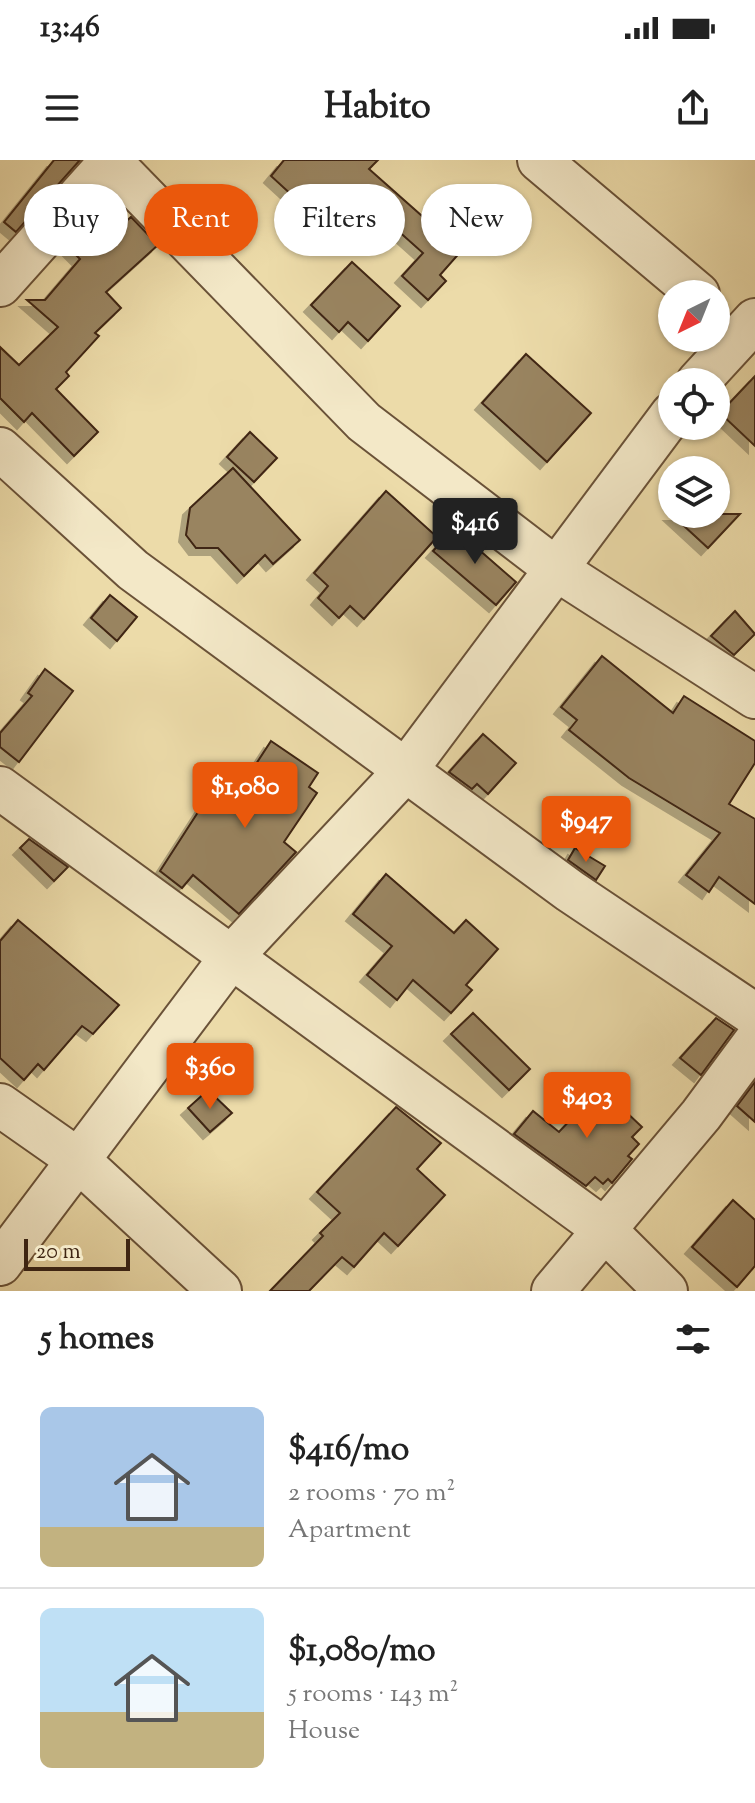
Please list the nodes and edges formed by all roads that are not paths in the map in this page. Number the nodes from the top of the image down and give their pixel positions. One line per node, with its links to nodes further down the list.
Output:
1 (539, 160): 3 (street)
2 (111, 161): 4 (street); 9 (street)
3 (681, 280)
4 (0, 285)
5 (738, 321): 6 (street)
6 (707, 368)
7 (658, 433): 9 (street)
8 (0, 449): 11 (street)
9 (556, 569): 10 (street); 11 (street)
10 (755, 697)
11 (406, 770): 13 (street); 14 (street)
12 (0, 788): 13 (street)
13 (232, 956): 17 (street); 18 (street)
14 (755, 1015)
15 (755, 1042): 18 (street)
16 (0, 1105): 17 (street)
17 (77, 1159): 19 (street); 20 (street)
18 (605, 1230): 21 (street); 22 (street)
19 (0, 1264)
20 (220, 1291)
21 (553, 1291)
22 (666, 1291)

